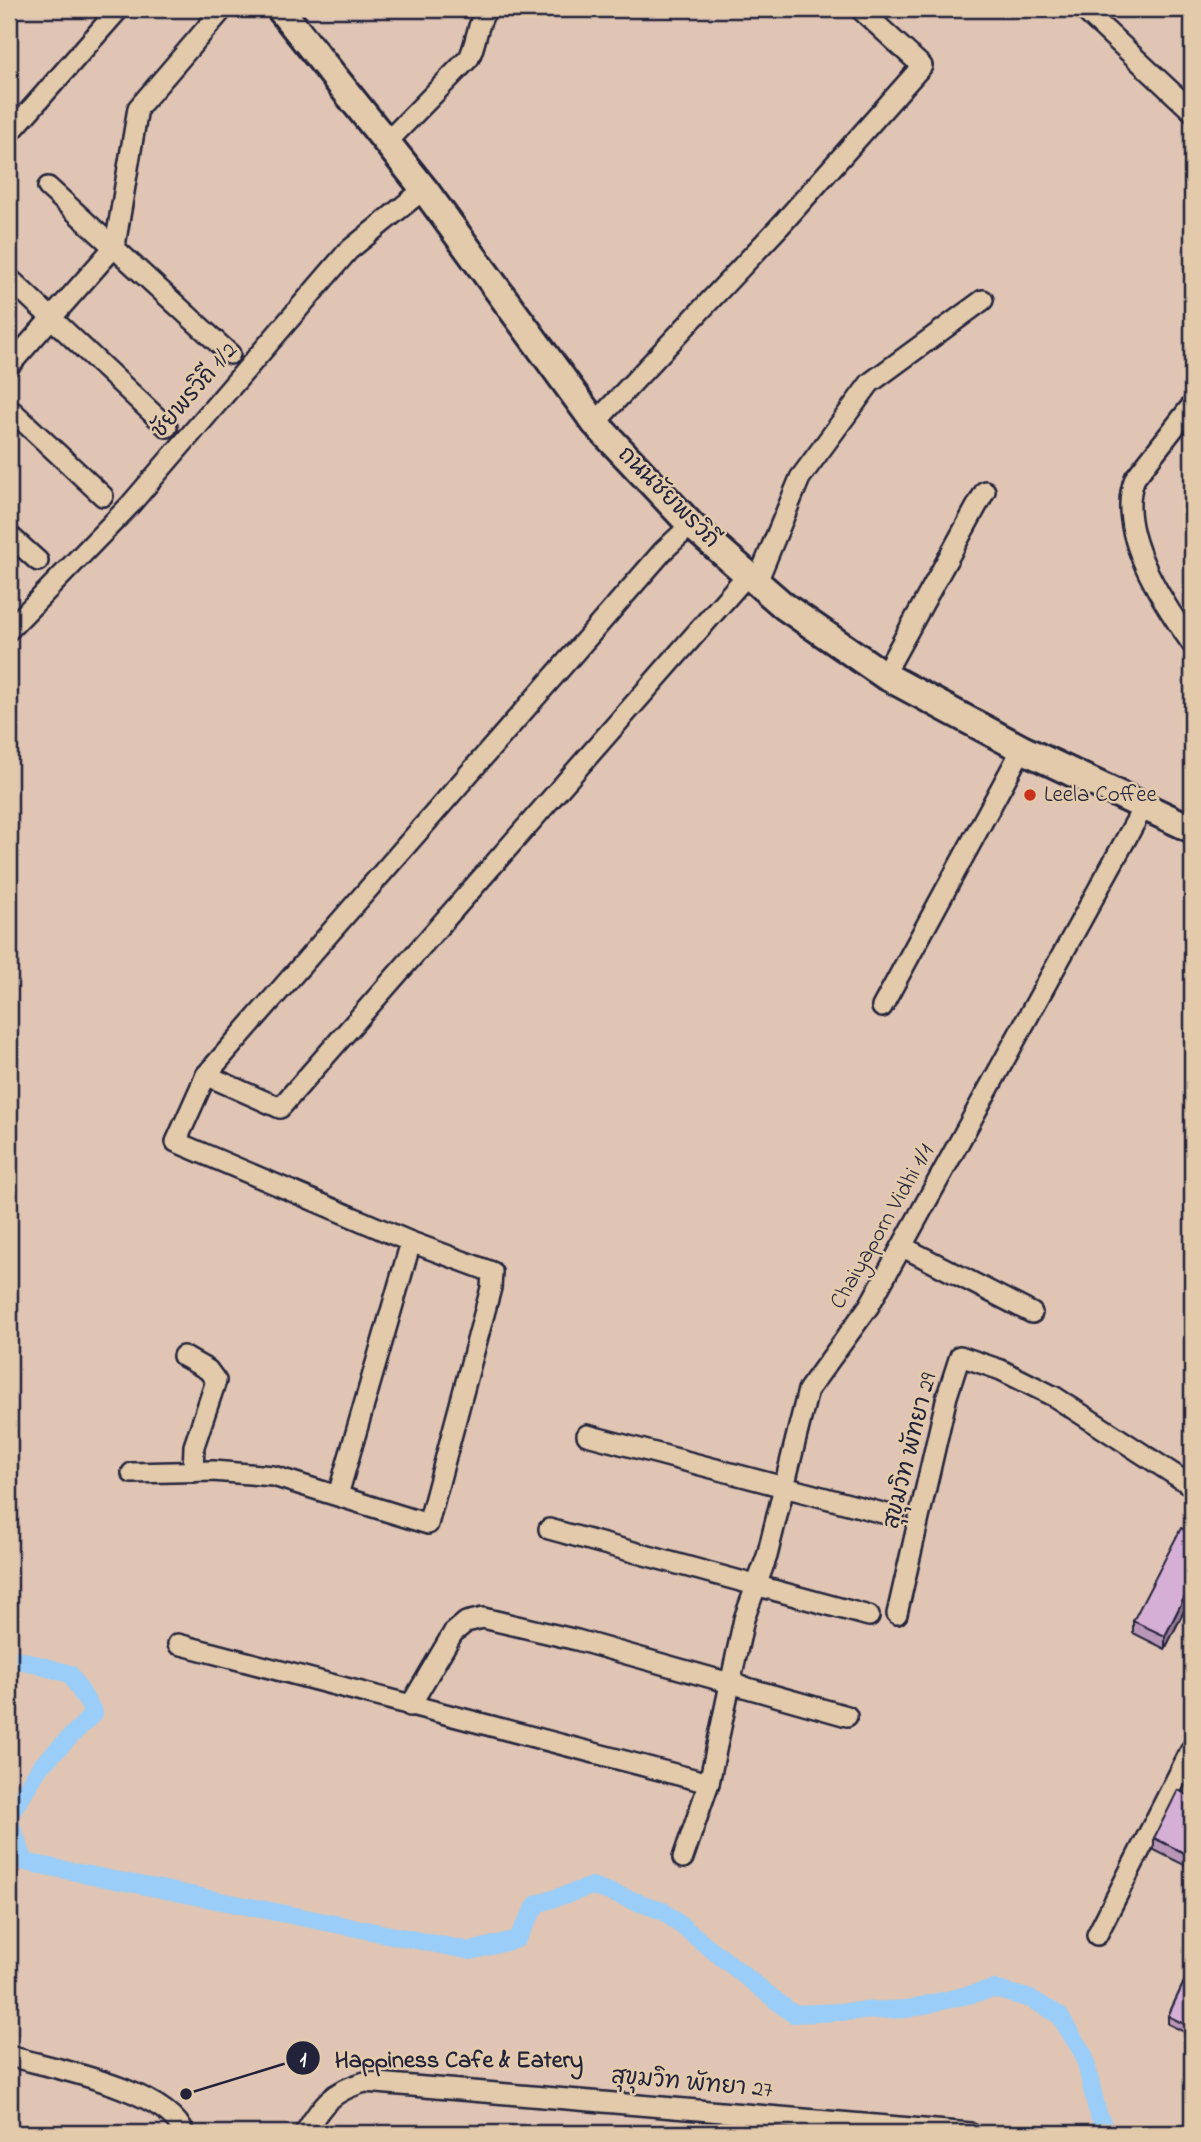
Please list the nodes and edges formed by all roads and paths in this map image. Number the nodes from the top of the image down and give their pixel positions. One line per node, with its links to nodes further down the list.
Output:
1 (119, 9): 8 (street)
2 (223, 9): 12 (street)
3 (280, 9): 9 (main road, ถนนชัยพรวิถี)
4 (487, 9): 9 (street)
5 (860, 9): 20 (street)
6 (1083, 9): 7 (street)
7 (1192, 111)
8 (9, 134)
9 (386, 143): 11 (main road, ถนนชัยพรวิถี)
10 (48, 187): 12 (street)
11 (424, 189): 20 (main road, ถนนชัยพรวิถี); 28 (street, ชัยพรวิถี 1/2)
12 (115, 246): 15 (street); 16 (street)
13 (9, 278): 15 (street)
14 (984, 300): 27 (street)
15 (52, 319): 17 (street); 21 (street)
16 (230, 355)
17 (9, 366)
18 (1192, 405): 29 (street)
19 (9, 408): 23 (street)
20 (595, 423): 24 (main road, ถนนชัยพรวิถี)
21 (167, 427)
22 (985, 491): 30 (street)
23 (103, 496)
24 (691, 525): 27 (main road, ถนนชัยพรวิถี); 35 (street)
25 (9, 535): 26 (street)
26 (38, 561)
27 (752, 578): 30 (main road, ถนนชัยพรวิถี); 35 (street)
28 (9, 630)
29 (1192, 644)
30 (884, 675): 31 (main road, ถนนชัยพรวิถี)
31 (1022, 749): 32 (main road, ถนนชัยพรวิถี); 34 (street)
32 (1144, 806): 33 (main road, ถนนชัยพรวิถี); 37 (street, Chaiyaporn Vidhi 1/1)
33 (1192, 829)
34 (882, 1007)
35 (206, 1075): 36 (street)
36 (411, 1242): 45 (street); 45 (street)
37 (903, 1247): 38 (street); 44 (street, Chaiyaporn Vidhi 1/1)
38 (1032, 1313)
39 (183, 1356): 41 (street)
40 (587, 1435): 44 (street)
41 (193, 1472): 42 (street); 45 (street)
42 (132, 1473)
43 (1192, 1486): 49 (street, สุขุมวิท พัทยา 29)
44 (785, 1489): 46 (street); 48 (street, Chaiyaporn Vidhi 1/1)
45 (338, 1495)
46 (894, 1516)
47 (548, 1529): 48 (street)
48 (756, 1587): 50 (street); 52 (street, Chaiyaporn Vidhi 1/1)
49 (897, 1614)
50 (869, 1616)
51 (178, 1644): 53 (street)
52 (730, 1682): 53 (street); 54 (street); 56 (street, Chaiyaporn Vidhi 1/1)
53 (410, 1706): 56 (street)
54 (847, 1716)
55 (1192, 1748): 58 (street)
56 (709, 1783): 57 (street, Chaiyaporn Vidhi 1/1)
57 (683, 1858)
58 (1097, 1936)
59 (9, 2056): 61 (street)
60 (794, 2126): 62 (street, สุขุมวิท พัทยา 27); 63 (street, สุขุมวิท พัทยา 27)
61 (184, 2133)
62 (305, 2133)
63 (971, 2133)

